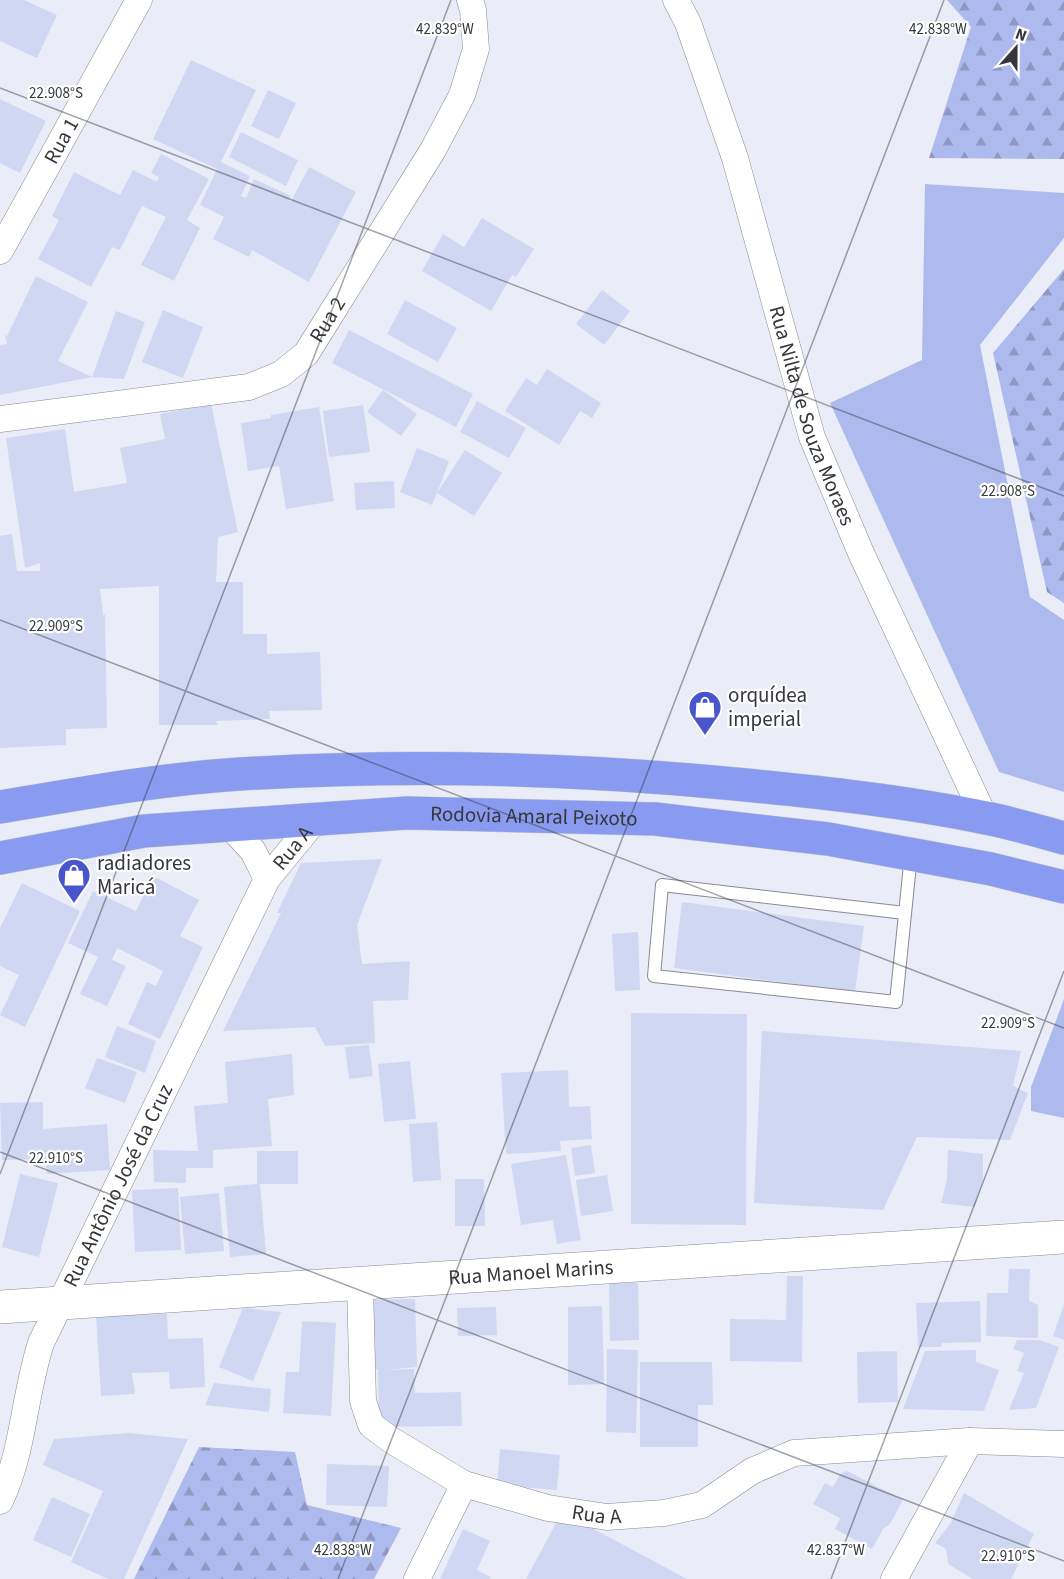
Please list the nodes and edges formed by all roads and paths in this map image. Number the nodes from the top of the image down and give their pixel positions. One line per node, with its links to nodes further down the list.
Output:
1 (139, 0): 4 (street, Rua 1)
2 (470, 0): 5 (street, Rua 2)
3 (676, 0): 7 (street, Rua Nilta de Souza Moraes)
4 (0, 251)
5 (0, 419)
6 (0, 807): 7 (highway, Rodovia Amaral Peixoto)
7 (985, 818): 10 (highway, Rodovia Amaral Peixoto)
8 (316, 819): 9 (highway, Rodovia Amaral Peixoto); 11 (highway, Rodovia Amaral Peixoto); 13 (street, Rua A)
9 (229, 825): 12 (highway, Rodovia Amaral Peixoto); 13 (street, Rua A)
10 (1064, 838)
11 (911, 854): 14 (highway, Rodovia Amaral Peixoto); 15 (lane)
12 (0, 858)
13 (267, 879): 18 (street, Rua Antônio José da Cruz)
14 (1064, 887)
15 (905, 913): 15 (lane)
16 (1064, 1237): 17 (main road, Rua Manoel Marins)
17 (360, 1285): 18 (main road, Rua Manoel Marins); 22 (street, Rua A)
18 (60, 1302): 19 (main road, Rua Manoel Marins); 23 (street, Rua Antônio José da Cruz)
19 (0, 1307)
20 (970, 1441): 21 (street, Rua A); 22 (street, Rua A); 25 (street)
21 (1064, 1444)
22 (464, 1484): 24 (street)
23 (0, 1501)
24 (417, 1579)
25 (894, 1579)

